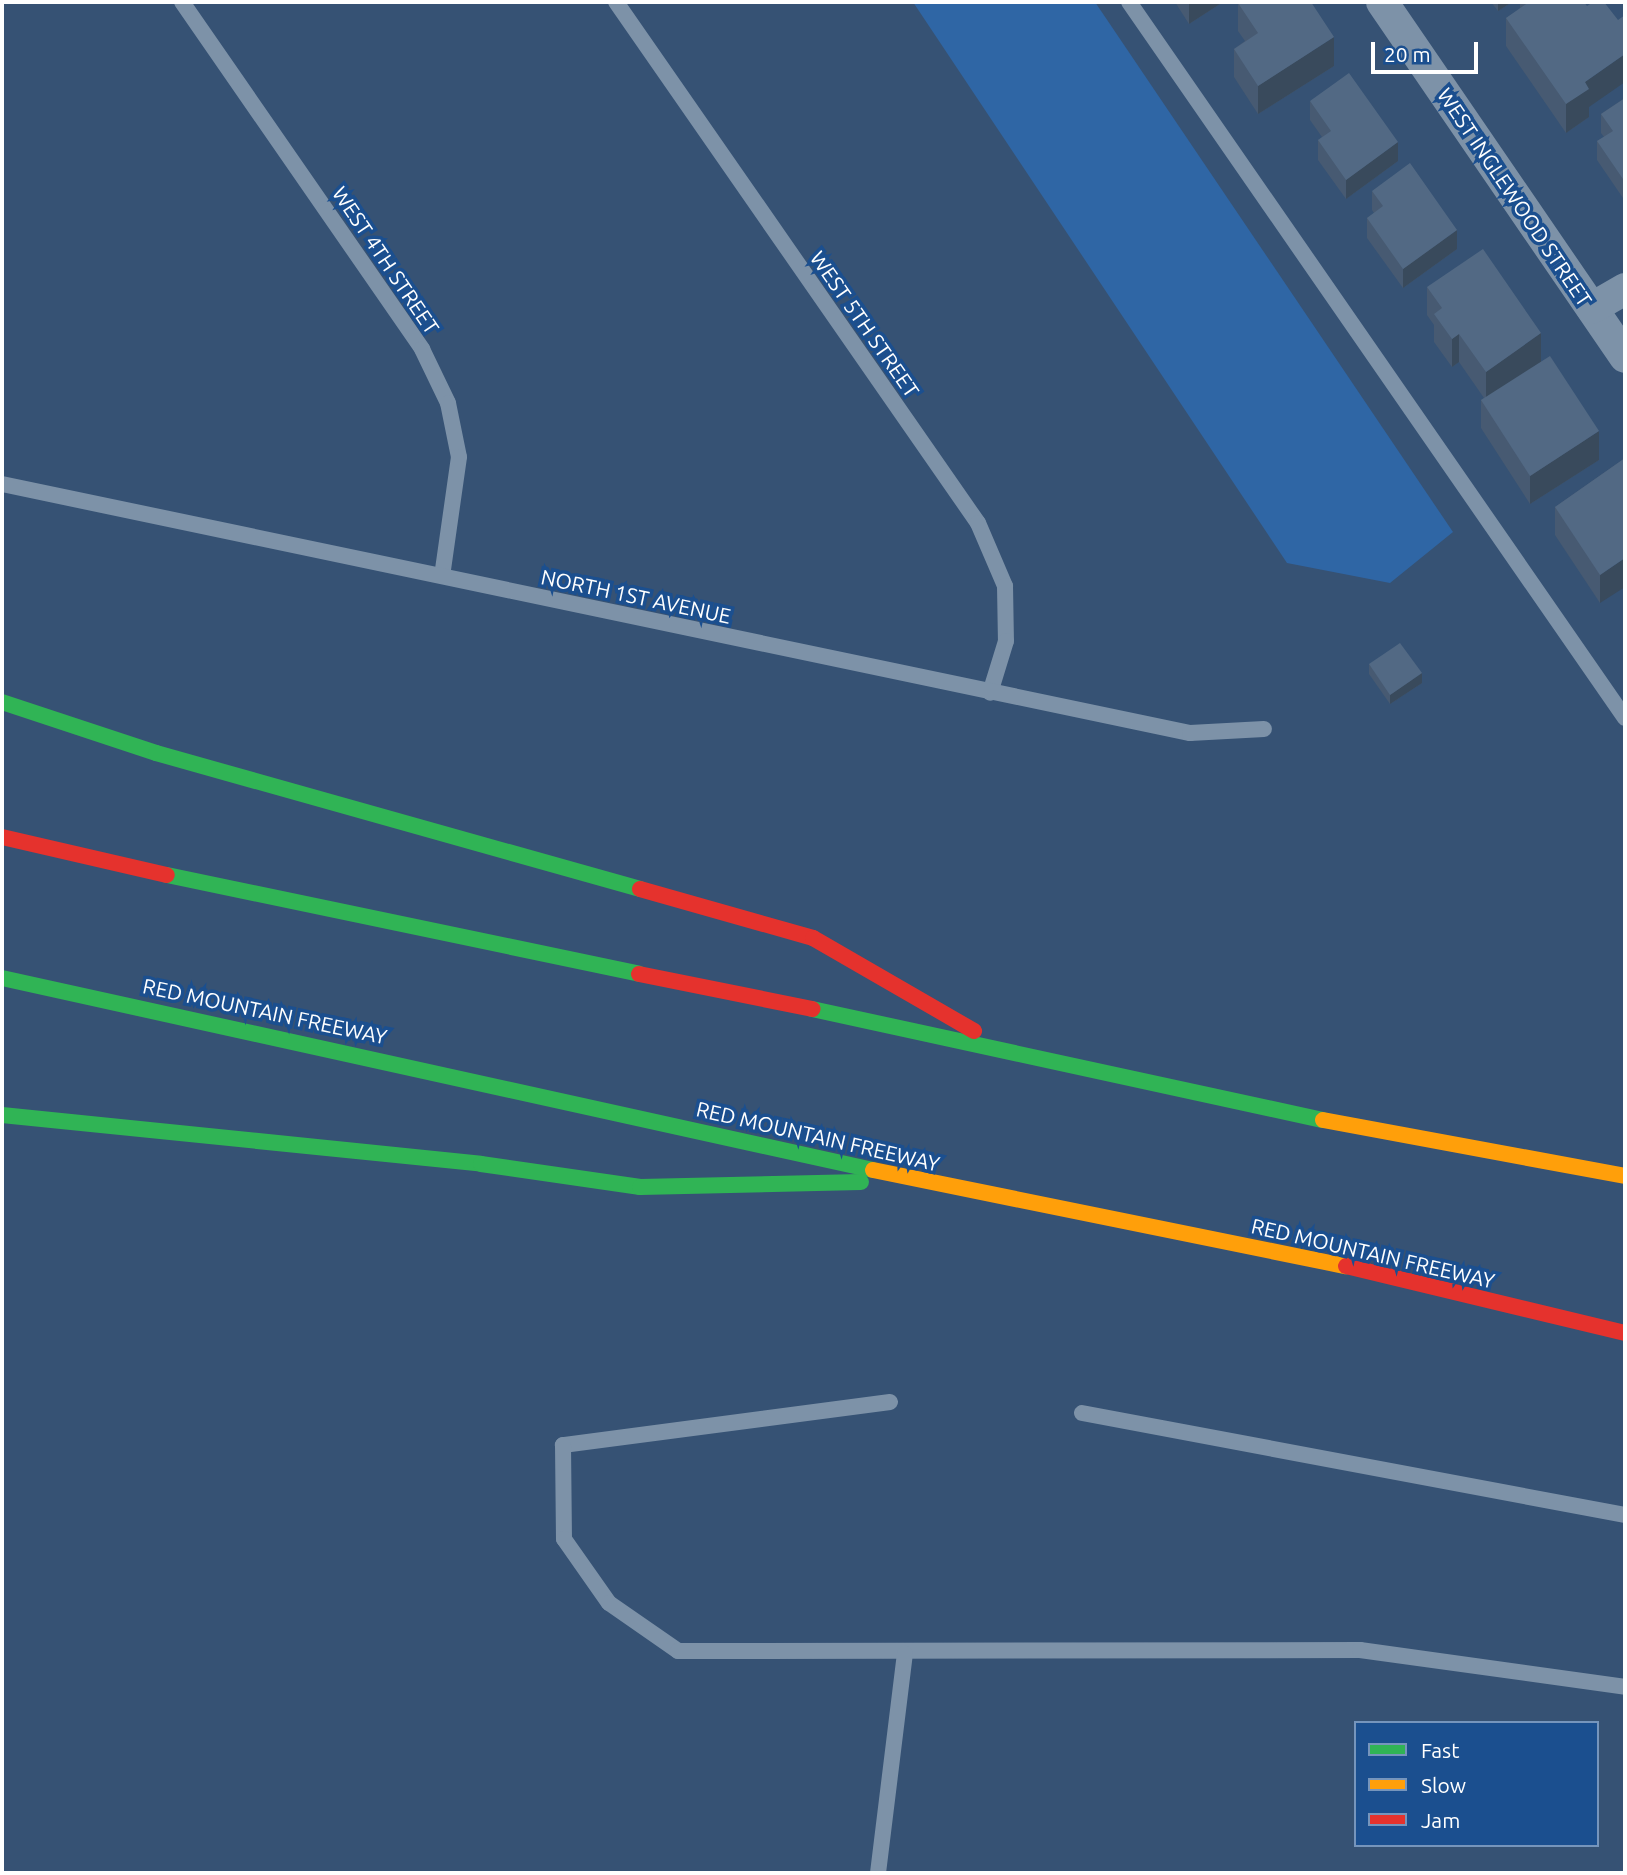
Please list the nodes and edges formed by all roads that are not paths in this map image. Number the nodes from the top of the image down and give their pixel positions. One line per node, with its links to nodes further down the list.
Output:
1 (183, 2): 9 (lane, WEST 4TH STREET)
2 (616, 2): 10 (lane, WEST 5TH STREET)
3 (1129, 2): 12 (lane)
4 (1382, 2): 6 (street, WEST INGLEWOOD STREET)
5 (1625, 289): 6 (street)
6 (1592, 308): 7 (street, WEST INGLEWOOD STREET)
7 (1625, 357)
8 (2, 484): 9 (lane, NORTH 1ST AVENUE)
9 (442, 576): 10 (lane, NORTH 1ST AVENUE)
10 (990, 693): 13 (lane, NORTH 1ST AVENUE)
11 (2, 702): 16 (highway)
12 (1625, 718)
13 (1264, 729)
14 (2, 837): 16 (highway)
15 (2, 978): 19 (highway, RED MOUNTAIN FREEWAY)
16 (1003, 1048): 18 (highway)
17 (2, 1115): 19 (highway)
18 (1625, 1176)
19 (915, 1180): 20 (highway, RED MOUNTAIN FREEWAY)
20 (1625, 1333)
21 (890, 1402): 24 (lane)
22 (1082, 1413): 23 (lane)
23 (1625, 1515)
24 (905, 1654): 25 (lane); 26 (lane)
25 (1625, 1686)
26 (877, 1873)

